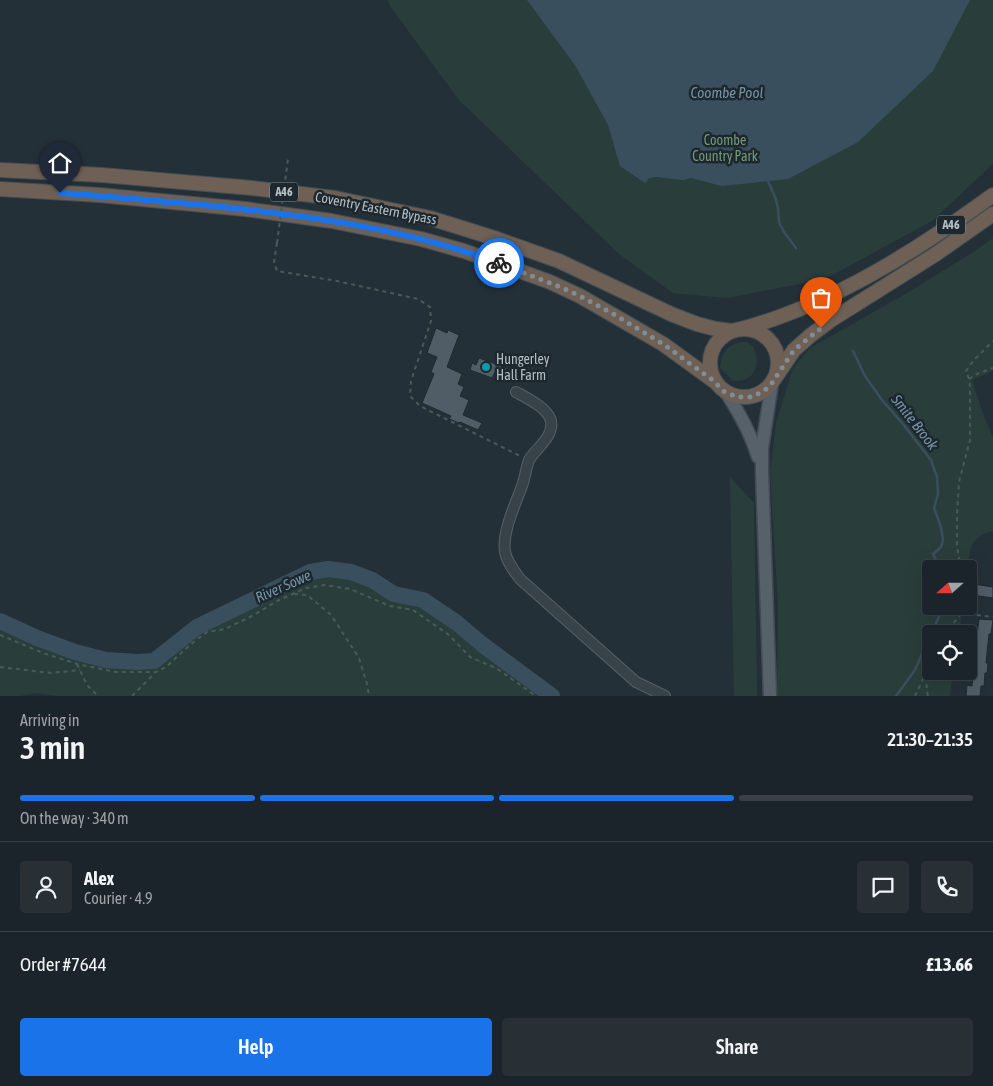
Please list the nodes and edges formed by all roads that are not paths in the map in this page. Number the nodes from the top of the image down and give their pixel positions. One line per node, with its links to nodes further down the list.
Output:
1 (0, 170): 5 (highway, Coventry Eastern Bypass / A46)
2 (0, 189): 6 (highway, Coventry Eastern Bypass / A46)
3 (993, 195): 5 (highway, Coventry Eastern Bypass / A46)
4 (993, 214): 7 (highway, A46)
5 (736, 330): 6 (highway); 7 (highway)
6 (714, 381): 9 (highway)
7 (773, 381): 9 (highway); 10 (main road)
8 (516, 392): 11 (lane)
9 (727, 394): 10 (main road)
10 (762, 472): 12 (main road)
11 (665, 696)
12 (770, 696)

